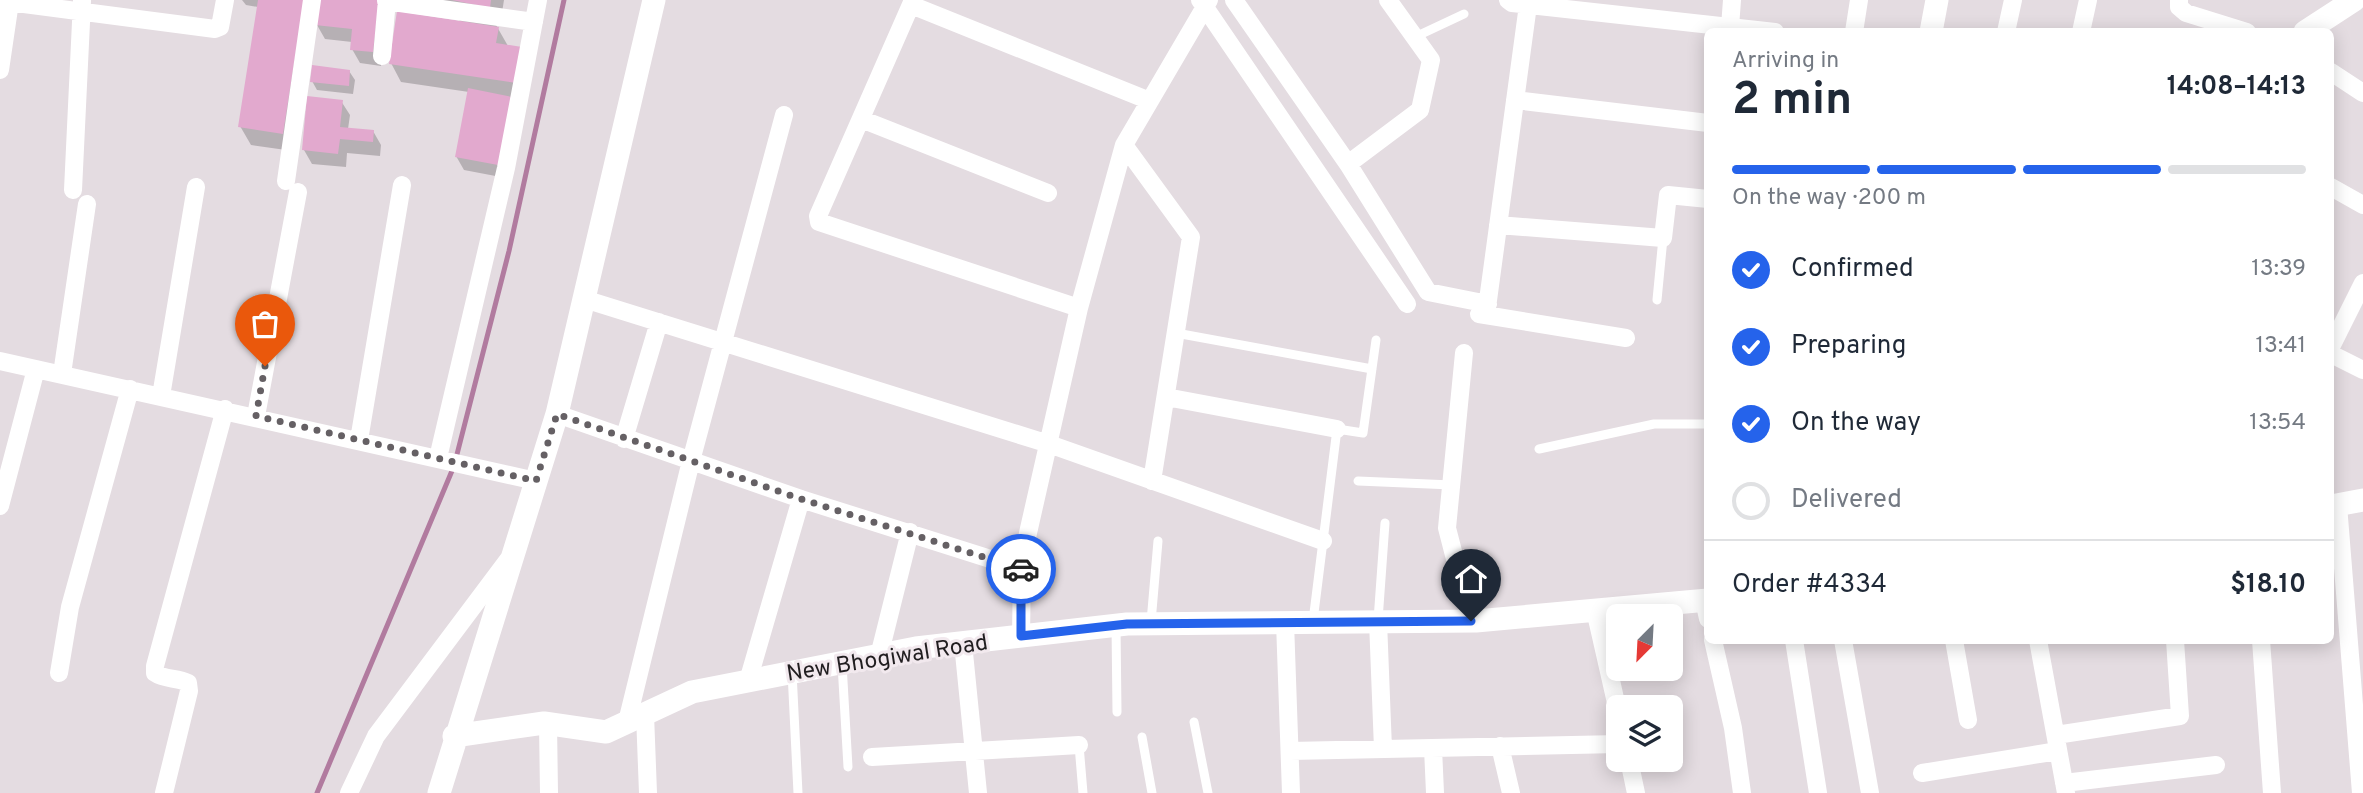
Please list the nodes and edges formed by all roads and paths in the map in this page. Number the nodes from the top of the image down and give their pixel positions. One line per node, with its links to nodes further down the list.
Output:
1 (225, 0): 21 (street)
2 (312, 0): 78 (street)
3 (538, 0): 23 (street)
4 (653, 0): 55 (street)
5 (1234, 0): 43 (street)
6 (1388, 0): 32 (street)
7 (1508, 0): 20 (street)
8 (1732, 0): 24 (street)
9 (1859, 0): 26 (street)
10 (1937, 0): 27 (street)
11 (2013, 0): 28 (street)
12 (2088, 0): 29 (street)
13 (2179, 0): 30 (street)
14 (386, 1): 23 (street); 33 (street)
15 (2351, 1): 31 (street)
16 (5, 2): 19 (street); 34 (street)
17 (1204, 2): 38 (street); 57 (street)
18 (912, 3): 38 (street); 40 (street)
19 (81, 5): 21 (street); 47 (street)
20 (1528, 5): 24 (street); 37 (street)
21 (144, 9)
22 (1464, 14): 32 (lane)
23 (534, 22): 85 (street)
24 (1730, 26): 25 (street)
25 (1745, 28)
26 (1855, 28)
27 (1932, 28)
28 (2007, 28)
29 (2082, 28)
30 (2234, 28)
31 (2311, 28)
32 (1415, 37): 43 (street)
33 (382, 55)
34 (0, 70)
35 (2334, 74): 36 (street)
36 (2363, 93)
37 (1515, 100): 41 (street); 52 (street)
38 (1150, 101): 42 (street)
39 (785, 115): 65 (street)
40 (861, 119): 48 (street); 58 (street)
41 (1704, 123)
42 (1124, 145): 58 (street); 61 (street)
43 (1348, 164): 59 (street)
44 (402, 185): 82 (street)
45 (196, 187): 74 (street)
46 (2334, 189): 51 (street)
47 (73, 190)
48 (1048, 193)
49 (1704, 199): 53 (street)
50 (87, 204): 72 (street)
51 (2363, 205)
52 (1499, 225): 53 (street); 59 (street)
53 (1663, 238): 56 (lane)
54 (2363, 282): 64 (street)
55 (584, 299): 60 (street); 77 (street)
56 (1657, 300)
57 (1408, 304)
58 (1079, 308): 83 (street)
59 (1485, 311): 62 (street)
60 (659, 322): 65 (street); 81 (street)
61 (1176, 333): 70 (lane); 75 (street)
62 (1626, 338)
63 (1376, 340): 70 (lane)
64 (2334, 340)
65 (723, 343): 83 (street); 86 (street)
66 (1464, 353): 90 (street)
67 (2334, 356): 71 (street)
68 (0, 361): 69 (street)
69 (36, 369): 72 (street); 94 (street)
70 (1372, 369): 80 (lane)
71 (2363, 370)
72 (62, 374): 73 (street)
73 (130, 389): 74 (street); 122 (street)
74 (161, 396): 76 (street)
75 (1166, 397): 80 (street); 88 (street)
76 (225, 409): 78 (street); 146 (street)
77 (557, 414): 81 (street); 87 (street)
78 (256, 416): 82 (street)
79 (1704, 424): 84 (lane)
80 (1337, 429): 98 (lane)
81 (624, 439): 86 (street)
82 (359, 440): 85 (street)
83 (1049, 444): 88 (street); 100 (street)
84 (1539, 449)
85 (449, 461): 87 (street)
86 (691, 461): 91 (street); 126 (street)
87 (536, 481): 99 (street)
88 (1152, 481): 98 (street)
89 (1358, 481): 90 (lane)
90 (1452, 485): 106 (street)
91 (801, 499): 96 (street); 123 (street)
92 (2363, 500): 93 (street)
93 (2334, 505): 101 (street)
94 (0, 506)
95 (1385, 523): 105 (lane)
96 (910, 532): 100 (street); 119 (street)
97 (1158, 541): 108 (lane)
98 (1323, 541): 104 (lane)
99 (510, 557): 130 (street); 147 (street)
100 (1021, 569): 110 (street)
101 (2354, 576): 164 (street)
102 (1704, 606): 103 (street, New Bhogiwal Road)
103 (1595, 610): 106 (street, New Bhogiwal Road); 124 (street)
104 (1313, 621): 105 (street, New Bhogiwal Road); 107 (street, New Bhogiwal Road)
105 (1378, 621): 106 (street, New Bhogiwal Road); 137 (street)
106 (1471, 621)
107 (1285, 622): 108 (street, New Bhogiwal Road); 138 (street)
108 (1151, 624): 109 (street, New Bhogiwal Road)
109 (1116, 626): 110 (street, New Bhogiwal Road); 125 (lane)
110 (1021, 636): 111 (street, New Bhogiwal Road)
111 (963, 643): 119 (street, New Bhogiwal Road); 139 (street)
112 (1714, 644): 160 (street)
113 (1795, 644): 161 (street)
114 (1844, 644): 162 (street)
115 (1956, 644): 127 (street)
116 (2039, 644): 132 (street)
117 (2175, 644): 132 (street)
118 (2262, 644): 163 (street)
119 (879, 656): 120 (street, New Bhogiwal Road)
120 (841, 663): 121 (street, New Bhogiwal Road); 142 (lane)
121 (792, 672): 123 (street, New Bhogiwal Road); 151 (lane)
122 (58, 673)
123 (748, 681): 126 (street, New Bhogiwal Road)
124 (1614, 695)
125 (1117, 712)
126 (636, 718): 129 (street, New Bhogiwal Road); 150 (street)
127 (1968, 720)
128 (1194, 722): 155 (lane)
129 (548, 723): 130 (street, New Bhogiwal Road); 149 (street)
130 (454, 736): 148 (street)
131 (1142, 737): 154 (lane)
132 (2057, 743): 144 (street); 145 (street)
133 (1606, 744): 135 (street)
134 (1079, 745): 139 (street); 153 (lane)
135 (1500, 746): 136 (street); 158 (street)
136 (1433, 748): 137 (street); 157 (street)
137 (1382, 749): 138 (street)
138 (1290, 751): 156 (street)
139 (974, 752): 140 (street); 152 (street)
140 (872, 757)
141 (2216, 765): 145 (street)
142 (848, 767)
143 (1632, 772): 159 (street)
144 (1923, 773)
145 (2065, 788)
146 (164, 793)
147 (349, 793)
148 (439, 793)
149 (549, 793)
150 (648, 793)
151 (798, 793)
152 (978, 793)
153 (1083, 793)
154 (1152, 793)
155 (1208, 793)
156 (1291, 793)
157 (1435, 793)
158 (1511, 793)
159 (1636, 793)
160 (1742, 793)
161 (1818, 793)
162 (1870, 793)
163 (2272, 793)
164 (2361, 793)

